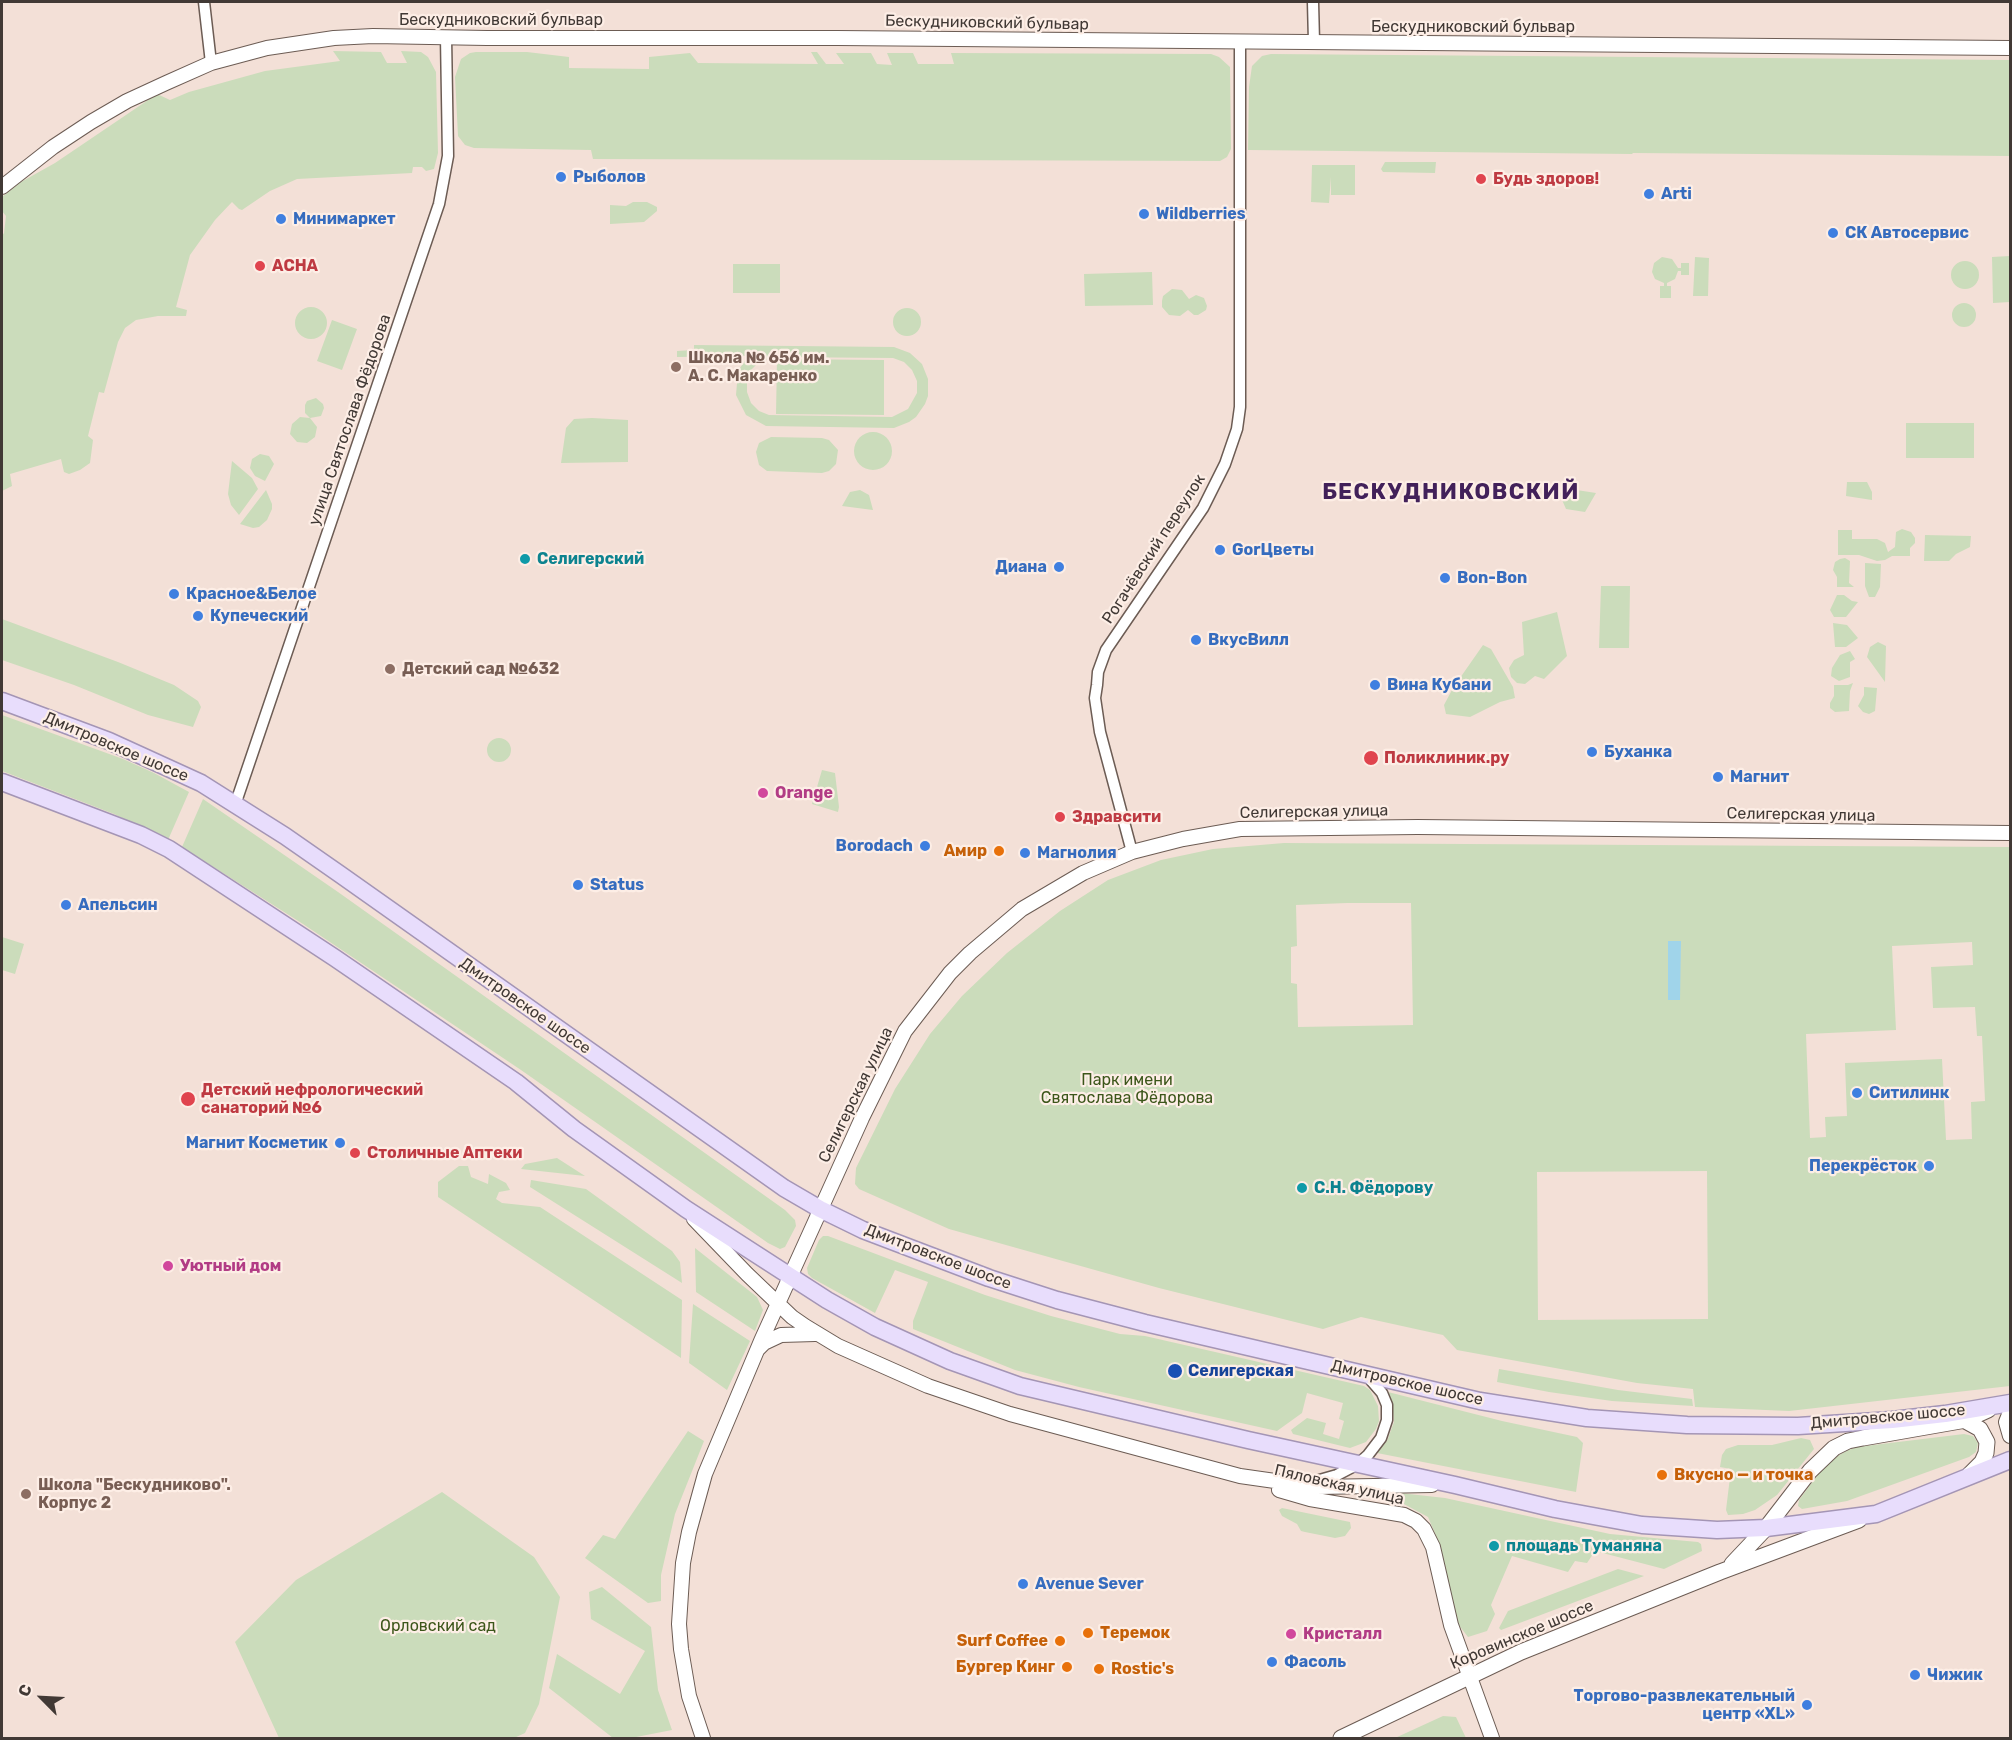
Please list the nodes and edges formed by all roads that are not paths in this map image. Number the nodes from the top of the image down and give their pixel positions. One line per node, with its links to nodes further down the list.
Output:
1 (204, 2): 7 (street)
2 (1313, 2): 5 (street)
3 (446, 37): 4 (street, Бескудниковский бульвар); 7 (street, Бескудниковский бульвар); 11 (street, улица Святослава Фёдорова)
4 (1240, 42): 5 (street, Бескудниковский бульвар); 13 (street, Рогачёвский переулок)
5 (1314, 42): 6 (street, Бескудниковский бульвар)
6 (2010, 48)
7 (211, 63): 8 (street, Бескудниковский бульвар)
8 (2, 187)
9 (2, 701): 11 (main road, Дмитровское шоссе)
10 (2, 782): 14 (main road)
11 (235, 805): 15 (main road, Дмитровское шоссе)
12 (2010, 833): 13 (street, Селигерская улица)
13 (1132, 852): 15 (street, Селигерская улица)
14 (686, 1209): 16 (main road); 17 (street)
15 (820, 1209): 16 (street, Селигерская улица); 20 (main road, Дмитровское шоссе)
16 (791, 1276): 17 (street, Селигерская улица); 26 (main road)
17 (778, 1304): 18 (street); 19 (street, Селигерская улица)
18 (818, 1334): 19 (street); 27 (street)
19 (756, 1351): 35 (street, Селигерская улица)
20 (1353, 1370): 22 (main road, Дмитровское шоссе); 26 (street)
21 (2007, 1406): 22 (main road, Дмитровское шоссе); 23 (main road, Дмитровское шоссе); 24 (street)
22 (1945, 1414): 23 (main road)
23 (1966, 1420): 28 (main road); 32 (main road, Дмитровское шоссе)
24 (2010, 1436)
25 (2010, 1460): 28 (main road)
26 (1358, 1464): 29 (street); 30 (main road)
27 (1240, 1476): 29 (street); 34 (street, Пяловская улица)
28 (1967, 1476): 31 (main road)
29 (1297, 1485): 30 (street)
30 (1455, 1485): 32 (main road)
31 (1876, 1514): 32 (main road); 33 (main road, Коровинское шоссе)
32 (1766, 1528): 33 (main road, Коровинское шоссе)
33 (1720, 1572): 34 (main road, Коровинское шоссе)
34 (1471, 1675): 36 (main road, Коровинское шоссе); 37 (street, Пяловская улица)
35 (703, 1738)
36 (1341, 1738)
37 (1492, 1738)

